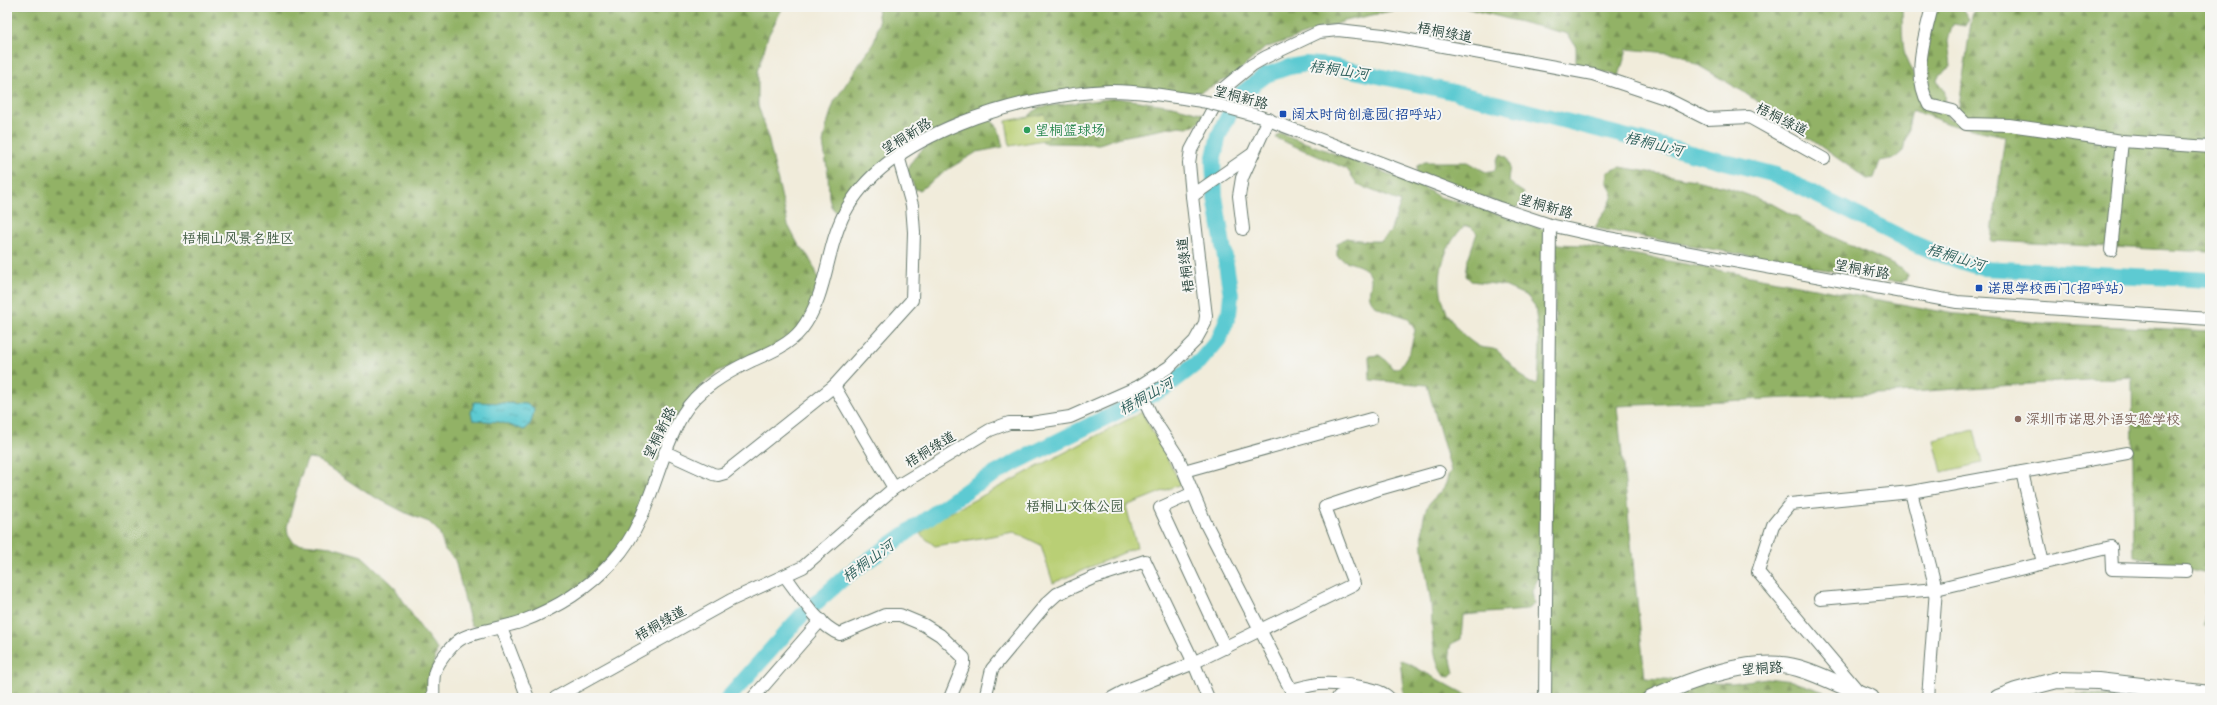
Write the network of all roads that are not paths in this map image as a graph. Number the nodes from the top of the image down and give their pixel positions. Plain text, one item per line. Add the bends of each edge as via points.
1 (1932, 7) edge
2 (1263, 118) junction
3 (2122, 141) junction
4 (2210, 147) edge
5 (898, 156) junction
6 (1247, 159) junction
7 (1824, 159) dead end
8 (1196, 193) junction
9 (1550, 225) junction
10 (1243, 230) dead end
11 (2111, 250) dead end
12 (2210, 319) edge
13 (834, 386) junction
14 (1139, 390) junction
15 (1371, 419) dead end
16 (665, 452) junction
17 (2127, 453) dead end
18 (1184, 471) junction
19 (1439, 472) dead end
20 (2022, 472) junction
21 (894, 488) junction
22 (1911, 492) junction
23 (1193, 493) junction
24 (2042, 563) junction
25 (2187, 571) dead end
26 (785, 576) junction
27 (1936, 590) junction
28 (1820, 599) dead end
29 (818, 618) junction
30 (501, 628) junction
31 (1260, 631) junction
32 (1225, 648) junction
33 (1194, 662) junction
34 (2210, 694) edge
35 (1866, 696) edge
36 (433, 698) edge
37 (528, 698) edge
38 (555, 698) edge
39 (752, 698) edge
40 (950, 698) edge
41 (985, 698) edge
42 (1112, 698) edge
43 (1208, 698) edge
44 (1340, 698) edge
45 (1372, 698) edge
46 (1389, 698) edge
47 (1545, 698) edge
48 (1651, 698) edge
49 (1928, 698) edge
50 (1998, 698) edge

1 - 3 street via 1923,44 1921,76 1922,92 1929,105 1953,111 1966,124 2009,125
2 - 5 street, 望桐新路, bridge via 1207,102 1111,91 1035,100 991,111 955,124
2 - 6 street
2 - 9 street, 望桐新路
3 - 4 street
3 - 11 street
5 - 13 street via 912,205 912,300
5 - 16 street, 望桐新路 via 876,174 844,213 835,234 823,290 808,320 798,333 788,342 727,374 708,387 684,413
6 - 8 street
6 - 10 street via 1239,196
7 - 8 street, 梧桐绿道 via 1749,116 1707,119 1665,98 1593,74 1383,35 1338,30 1312,35 1266,57 1224,88 1191,150 1189,163
8 - 14 street, 梧桐绿道 via 1205,323 1196,341 1170,367
9 - 12 street, 望桐新路 via 1957,302
9 - 47 street
13 - 16 street via 725,473 713,474
13 - 21 street
14 - 18 street
14 - 21 street, 梧桐绿道 via 1070,417 1031,423 1009,423 990,430
15 - 18 street
16 - 30 street, 望桐新路 via 639,522 617,557 598,577 570,597 522,621
17 - 20 street
18 - 23 street
19 - 31 street via 1378,488 1326,507 1354,584
20 - 22 street
20 - 24 street
21 - 26 street, 梧桐绿道 via 803,567
22 - 27 street
22 - 35 street via 1790,504 1773,525 1758,572
23 - 31 street
23 - 32 street via 1160,508
24 - 25 street via 2111,547 2112,570
24 - 27 street
26 - 29 street
26 - 38 street, 梧桐绿道 via 731,600
27 - 28 street
27 - 49 street
29 - 39 street
29 - 40 street via 832,632 840,634 885,615 900,615 924,625 940,635 964,658
30 - 36 street, 望桐新路 via 460,638 435,671
30 - 37 street
31 - 32 street
31 - 46 street via 1291,690 1319,684 1364,688 1385,694
32 - 33 street
33 - 41 street via 1144,561 1093,578 1057,594 992,669
33 - 42 street
33 - 43 street
34 - 50 main road via 2098,681 2056,680
35 - 48 main road, 望桐路 via 1797,668 1778,665 1755,666 1719,673
44 - 45 main road

